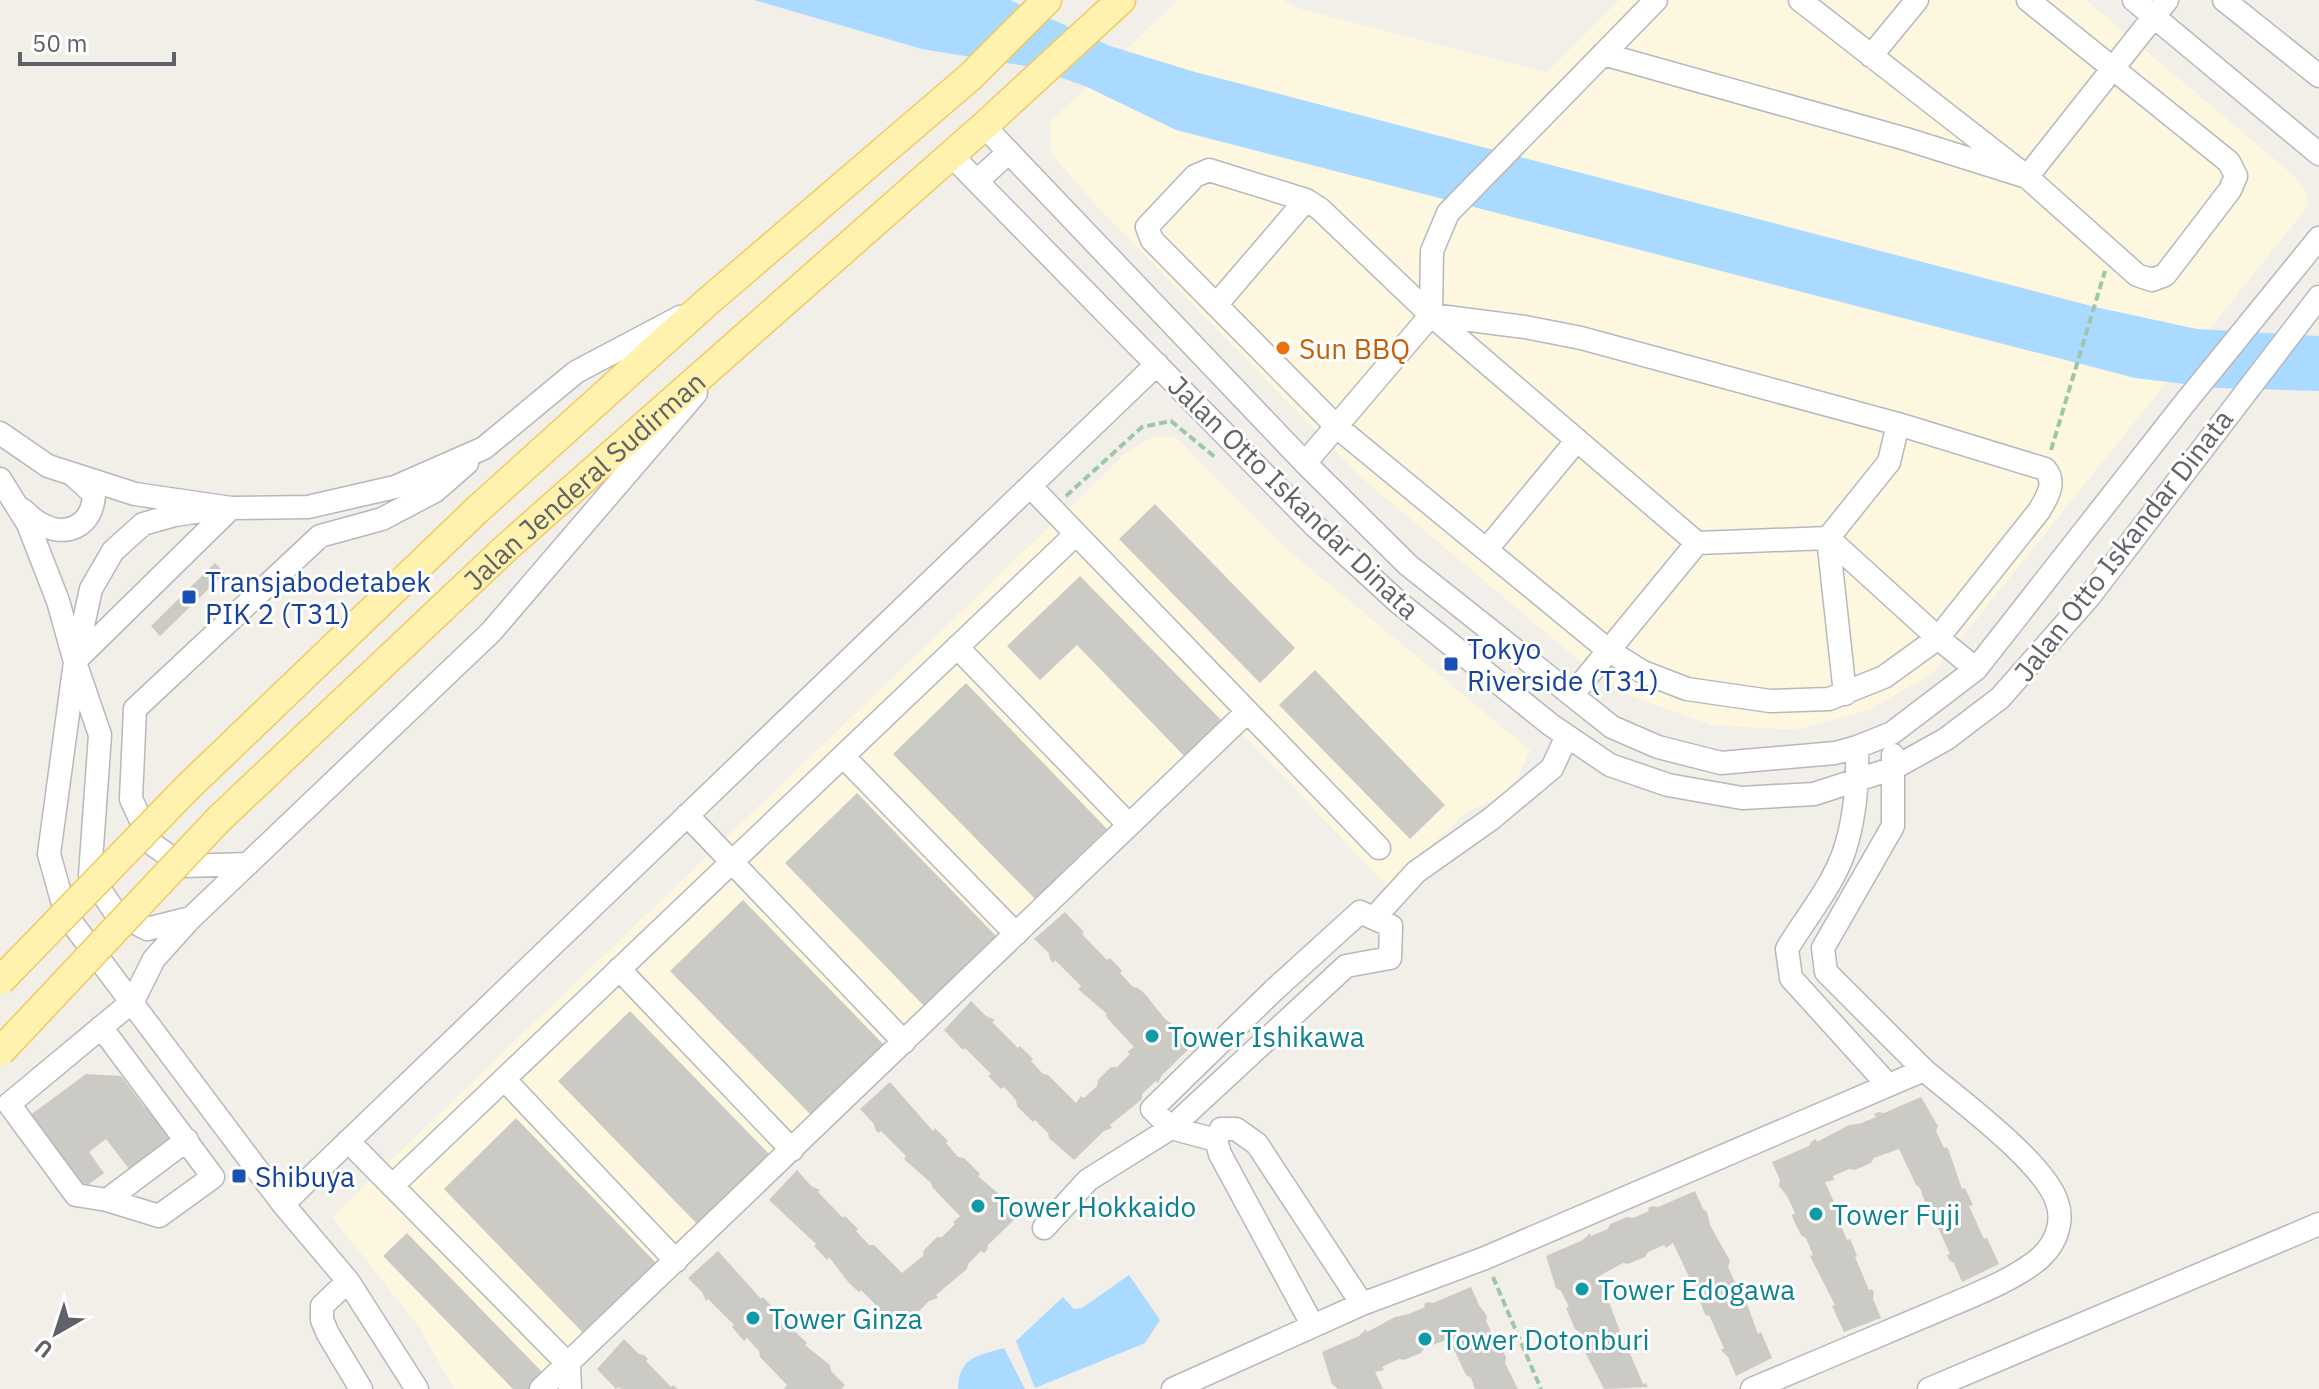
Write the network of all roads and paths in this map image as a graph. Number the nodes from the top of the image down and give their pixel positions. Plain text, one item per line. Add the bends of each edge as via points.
1 (1121, 0) edge
2 (1656, 0) edge
3 (1800, 0) edge
4 (1917, 0) edge
5 (2028, 0) edge
6 (2134, 0) edge
7 (2224, 0) edge
8 (1045, 2) edge
9 (2160, 8) edge
10 (1603, 54) junction
11 (1871, 56) junction
12 (2112, 67) junction
13 (2319, 76) edge
14 (984, 126) junction
15 (1009, 152) junction
16 (2319, 154) edge
17 (951, 155) junction
18 (2027, 177) junction
19 (977, 181) junction
20 (1306, 200) junction
21 (2319, 238) edge
22 (2110, 253) junction
23 (705, 304) junction
24 (2313, 304) edge
25 (1216, 305) junction
26 (1431, 315) junction
27 (739, 344) junction
28 (1157, 364) junction
29 (1898, 424) junction
30 (1337, 427) junction
31 (0, 433) edge
32 (1577, 440) junction
33 (484, 448) junction
34 (1305, 463) junction
35 (1225, 466) dead end
36 (2045, 469) junction
37 (71, 474) junction
38 (0, 479) edge
39 (1030, 486) junction
40 (13, 501) junction
41 (231, 508) junction
42 (1055, 512) junction
43 (1076, 534) junction
44 (1828, 538) junction
45 (1697, 543) junction
46 (1487, 549) junction
47 (1938, 638) junction
48 (957, 647) junction
49 (1608, 650) junction
50 (75, 662) junction
51 (1976, 669) junction
52 (1845, 694) junction
53 (1572, 695) junction
54 (1247, 712) junction
55 (1892, 733) junction
56 (1567, 736) junction
57 (1857, 747) junction
58 (843, 756) junction
59 (1894, 768) junction
60 (1858, 781) junction
61 (687, 815) junction
62 (1129, 825) junction
63 (1379, 848) dead end
64 (732, 862) junction
65 (248, 864) junction
66 (191, 918) junction
67 (1374, 918) junction
68 (1016, 934) junction
69 (619, 969) junction
70 (0, 981) edge
71 (133, 1001) junction
72 (101, 1027) junction
73 (904, 1042) junction
74 (0, 1052) edge
75 (1924, 1070) junction
76 (504, 1079) junction
77 (1888, 1085) junction
78 (1171, 1128) junction
79 (187, 1140) junction
80 (1216, 1140) junction
81 (348, 1141) junction
82 (792, 1150) junction
83 (392, 1186) junction
84 (107, 1200) junction
85 (283, 1204) junction
86 (2319, 1224) edge
87 (1044, 1228) dead end
88 (1485, 1258) junction
89 (676, 1261) junction
90 (348, 1281) junction
91 (1362, 1304) junction
92 (1313, 1326) junction
93 (569, 1365) junction
94 (361, 1389) edge
95 (417, 1389) edge
96 (541, 1389) edge
97 (570, 1389) edge
98 (1173, 1389) edge
99 (1541, 1389) edge
100 (1752, 1389) edge
101 (1929, 1389) edge

1 - 14 main road, Jalan Jenderal Sudirman
2 - 10 street
3 - 11 street
4 - 11 street
5 - 12 street
6 - 9 street
7 - 13 street
8 - 23 main road, Jalan Jenderal Sudirman via 970,77
9 - 12 street
9 - 16 street
10 - 18 street
10 - 26 street via 1448,213 1432,251
11 - 18 street
12 - 18 street
12 - 22 street via 2229,162 2236,176 2165,275 2152,280 2137,275
14 - 15 street, Jalan Otto Iskandar Dinata
14 - 17 main road, Jalan Jenderal Sudirman
15 - 19 street
15 - 34 street, Jalan Otto Iskandar Dinata
17 - 19 street, Jalan Otto Iskandar Dinata
17 - 27 main road, Jalan Jenderal Sudirman
18 - 22 street
19 - 28 street, Jalan Otto Iskandar Dinata
20 - 25 street
20 - 25 street via 1209,170 1195,176 1153,219 1147,227 1152,240
20 - 26 street
21 - 51 street, Jalan Otto Iskandar Dinata
22 - 36 path
23 - 33 street via 576,372
23 - 70 main road, Jalan Jenderal Sudirman, bridge via 478,509 187,788
24 - 59 street, Jalan Otto Iskandar Dinata via 2089,597 2000,698 1946,739
25 - 30 street
26 - 29 street via 1581,338
26 - 30 street
26 - 32 street
27 - 65 street via 491,632
27 - 74 main road, Jalan Jenderal Sudirman, bridge via 507,547 219,819
28 - 39 street
28 - 56 street, Jalan Otto Iskandar Dinata via 1315,526 1398,602
29 - 36 street
29 - 44 street via 1889,462
30 - 34 street
30 - 46 street
31 - 37 street via 48,466
32 - 45 street
32 - 46 street
33 - 41 street via 395,487 308,507
33 - 65 street via 435,491 382,519 320,536 135,709 131,799 152,844 184,866
34 - 53 street, Jalan Otto Iskandar Dinata via 1408,565
35 - 42 path via 1171,421 1142,427 1068,493
36 - 47 street via 2051,491 2039,511
37 - 40 street via 94,494 94,508 83,524 66,530 40,524
37 - 41 street via 135,494
38 - 40 street
39 - 42 street
39 - 61 street
40 - 50 street via 28,524 58,601
41 - 50 street
41 - 50 street via 143,524 113,551 91,589
42 - 43 street
43 - 48 street
43 - 54 street
44 - 45 street
44 - 47 street
44 - 52 street
45 - 49 street
46 - 49 street
47 - 51 street
47 - 52 street via 1884,677
48 - 58 street
48 - 62 street
49 - 52 street via 1643,672 1687,689 1770,701
49 - 53 street
50 - 66 street via 100,735 90,875 115,912 147,929
50 - 71 street via 49,854 66,915
51 - 55 street, Jalan Otto Iskandar Dinata
53 - 57 street, Jalan Otto Iskandar Dinata via 1612,727 1658,747 1721,763
54 - 62 street
54 - 63 street
55 - 57 street, Jalan Otto Iskandar Dinata
55 - 59 street
56 - 60 street, Jalan Otto Iskandar Dinata via 1610,765 1668,785 1742,798 1814,794
56 - 67 street via 1552,768 1416,872
57 - 60 street
58 - 64 street
58 - 68 street
59 - 60 street, Jalan Otto Iskandar Dinata
59 - 75 street via 1893,826 1823,948 1826,972
60 - 77 street via 1844,852 1787,949 1791,978
61 - 64 street
61 - 81 street
62 - 68 street
64 - 69 street
64 - 73 street
65 - 66 street
66 - 71 street via 154,959
67 - 78 street via 1360,912 1152,1109
67 - 78 street via 1391,926 1390,958 1346,966
68 - 73 street
69 - 76 street
69 - 82 street
71 - 72 street
71 - 85 street
72 - 79 street
72 - 84 street via 9,1104 76,1195
73 - 82 street
75 - 77 street
75 - 100 street via 2028,1159 2046,1181 2061,1219 2056,1238 2040,1258 1992,1287
76 - 83 street
76 - 89 street
77 - 88 street
78 - 80 street
78 - 87 street via 1088,1180
79 - 84 street
79 - 84 street via 213,1177 159,1216
80 - 91 street via 1221,1129 1236,1129 1257,1144
80 - 92 street
81 - 83 street
81 - 85 street
82 - 89 street
83 - 93 street
85 - 90 street
86 - 101 street
88 - 91 street
88 - 99 path
89 - 93 street
90 - 94 street via 322,1306 322,1320
90 - 95 street
91 - 92 street
92 - 98 street
93 - 96 street
93 - 97 street

